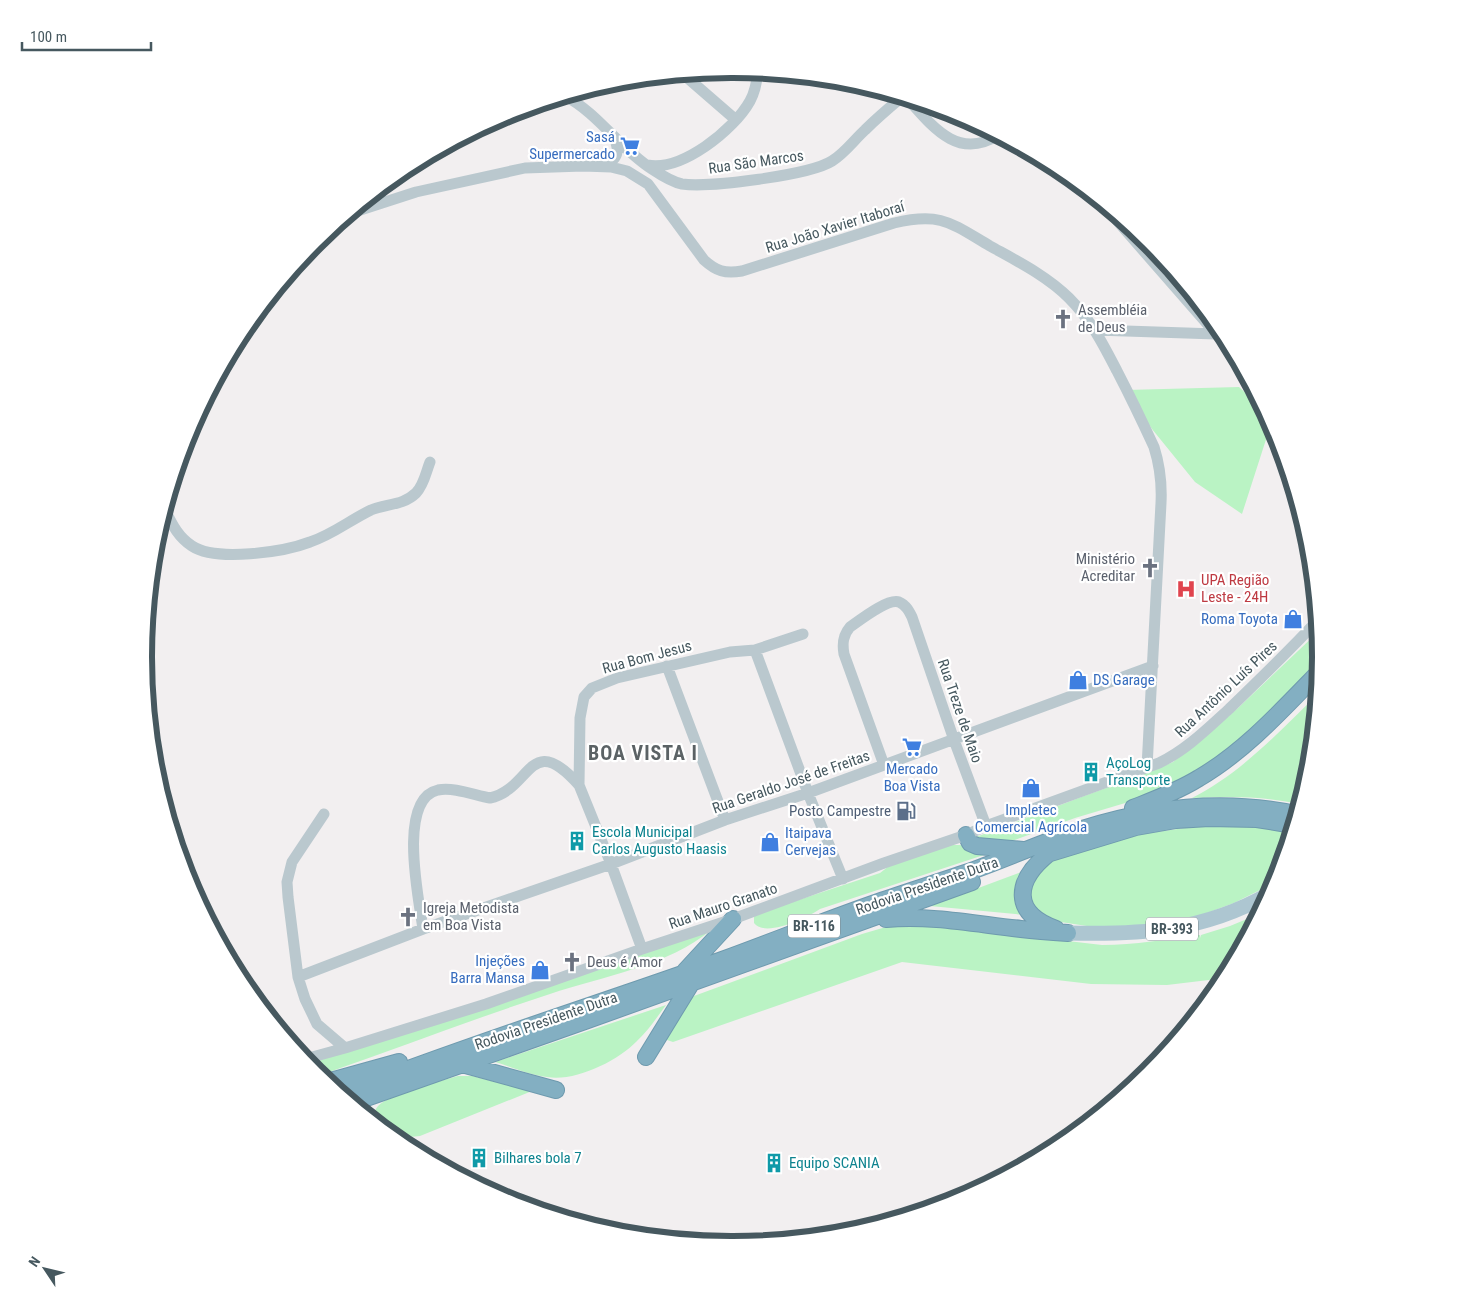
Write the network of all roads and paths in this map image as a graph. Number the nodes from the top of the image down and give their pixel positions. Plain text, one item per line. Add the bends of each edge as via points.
1 (689, 79) edge
2 (756, 79) edge
3 (572, 100) edge
4 (897, 102) edge
5 (916, 107) edge
6 (736, 120) junction
7 (609, 131) junction
8 (992, 139) edge
9 (616, 143) junction
10 (671, 164) junction
11 (604, 167) junction
12 (644, 167) junction
13 (668, 179) junction
14 (652, 189) junction
15 (365, 208) edge
16 (1129, 235) edge
17 (1202, 318) edge
18 (1096, 330) junction
19 (1213, 334) edge
20 (430, 462) dead end
21 (169, 519) edge
22 (1310, 628) edge
23 (803, 634) dead end
24 (755, 650) junction
25 (667, 666) junction
26 (1152, 666) junction
27 (1311, 680) edge
28 (954, 740) junction
29 (884, 764) junction
30 (1147, 767) junction
31 (579, 785) junction
32 (808, 793) junction
33 (1290, 813) edge
34 (324, 814) dead end
35 (725, 820) junction
36 (1287, 824) edge
37 (986, 826) junction
38 (1083, 829) junction
39 (966, 835) junction
40 (1028, 850) junction
41 (1048, 854) junction
42 (611, 864) junction
43 (843, 879) junction
44 (1258, 900) edge
45 (733, 919) junction
46 (866, 921) junction
47 (423, 929) junction
48 (1068, 933) junction
49 (642, 949) junction
50 (298, 977) junction
51 (688, 978) junction
52 (533, 1026) junction
53 (346, 1048) junction
54 (313, 1057) edge
55 (646, 1057) dead end
56 (462, 1064) junction
57 (336, 1080) edge
58 (556, 1090) dead end
59 (348, 1092) edge
60 (358, 1100) edge

1 - 6 street
2 - 6 street via 751,100
3 - 7 street via 588,110
4 - 13 street, Rua São Marcos via 842,154 820,167 737,182 687,185
5 - 8 street via 949,139 974,145
6 - 10 street via 708,144
7 - 9 street
7 - 12 street
9 - 11 street via 615,157
9 - 12 street
10 - 12 street
10 - 13 street via 667,171
11 - 12 street
11 - 14 street via 627,171
11 - 15 street via 525,168 416,192
12 - 13 street, Rua São Marcos
12 - 13 street
12 - 14 street, Rua João Xavier Itaboraí
13 - 14 street
14 - 18 street, Rua João Xavier Itaboraí via 704,260 716,270 727,273 751,269 902,221 930,218 944,221 1016,260 1048,282 1069,298
16 - 17 street
18 - 19 street
18 - 26 street, Rua João Xavier Itaboraí via 1160,464 1162,483
20 - 21 street via 420,487 410,498 371,510 311,542 280,550 236,554 200,550 180,536
22 - 30 street, Rua Antônio Luís Pires via 1191,743 1170,758
23 - 24 street, Rua Bom Jesus
24 - 25 street, Rua Bom Jesus via 730,652
24 - 32 street
25 - 31 street, Rua Bom Jesus via 617,678 587,692 581,704
25 - 35 street
26 - 28 street, Rua Geraldo José de Freitas
26 - 30 street, Rua João Xavier Itaboraí
27 - 38 highway via 1219,766 1178,790
28 - 29 street, Rua Geraldo José de Freitas
28 - 29 street, Rua Treze de Maio via 912,617 906,606 895,602 886,605 850,627 843,639 844,654
28 - 37 street, Rua Treze de Maio
29 - 32 street, Rua Geraldo José de Freitas
30 - 37 street, Rua Mauro Granato
31 - 42 street, Rua Bom Jesus
31 - 47 street via 554,763 540,762 530,767 512,786 490,798 446,790 429,794 419,805 413,832
32 - 35 street, Rua Geraldo José de Freitas
32 - 43 street
33 - 38 highway, Rodovia Presidente Dutra / BR-116 via 1232,806 1202,807 1144,813
34 - 50 street via 292,862 287,882
35 - 42 street, Rua Geraldo José de Freitas
36 - 41 highway, Rodovia Presidente Dutra / BR-116 via 1257,819 1176,820 1136,827
37 - 39 street, Rua Mauro Granato
38 - 40 highway, Rodovia Presidente Dutra / BR-116
39 - 40 highway via 970,843 977,846
39 - 43 street, Rua Mauro Granato
40 - 51 highway, Rodovia Presidente Dutra / BR-116
41 - 46 highway, Rodovia Presidente Dutra / BR-116
41 - 48 highway, BR-393 via 1027,875 1023,897 1033,917
42 - 47 street, Rua Geraldo José de Freitas
42 - 49 street, Rua Bom Jesus
43 - 45 street, Rua Mauro Granato
44 - 48 main road, BR-393 via 1233,912 1184,927 1146,933
45 - 49 street, Rua Mauro Granato
45 - 51 highway
46 - 48 highway, BR-393 via 949,919
46 - 51 highway, Rodovia Presidente Dutra / BR-116
47 - 50 street, Rua Geraldo José de Freitas
49 - 53 street, Rua Mauro Granato via 486,1004
50 - 53 street via 317,1024
51 - 52 highway, Rodovia Presidente Dutra / BR-116
51 - 55 highway
51 - 56 highway, Rodovia Presidente Dutra / BR-116 via 585,1021
52 - 57 highway
52 - 59 highway, Rodovia Presidente Dutra / BR-116
53 - 54 street, Rua Mauro Granato
56 - 58 highway
56 - 60 highway, Rodovia Presidente Dutra / BR-116

